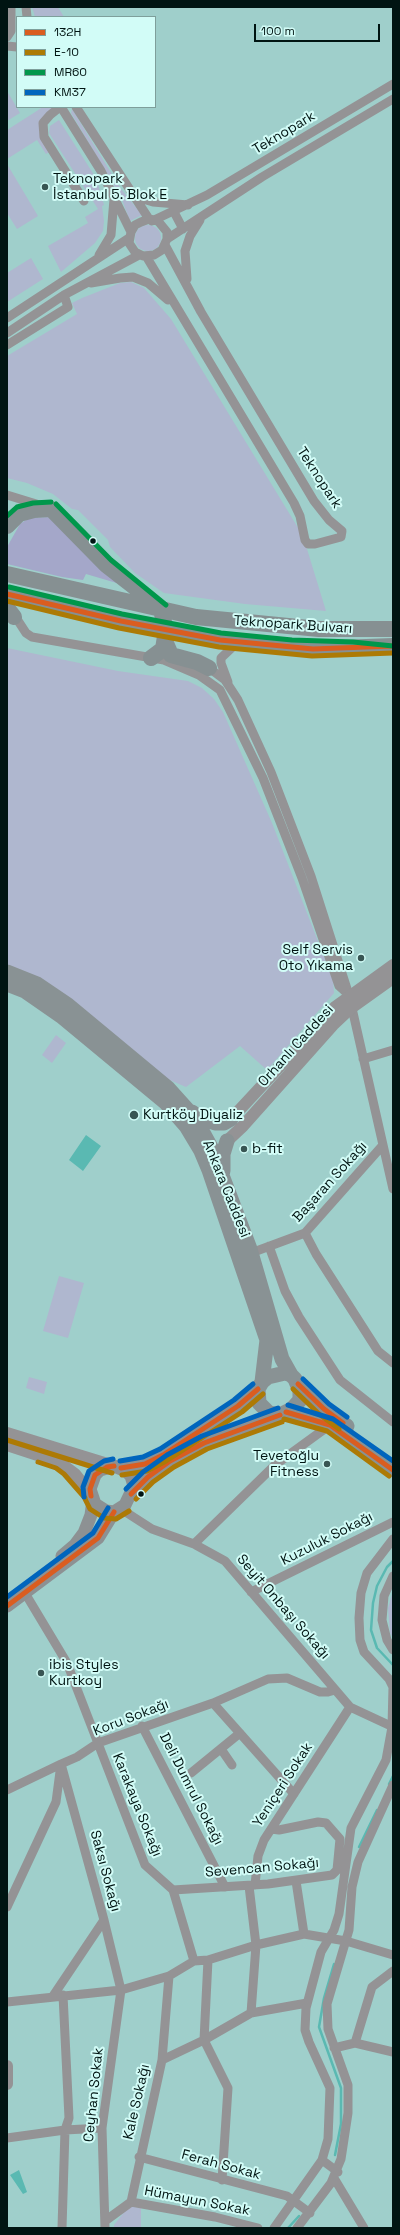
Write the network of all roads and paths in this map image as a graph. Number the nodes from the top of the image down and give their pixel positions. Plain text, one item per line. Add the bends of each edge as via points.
1 (11, 7) edge
2 (15, 26) edge
3 (7, 37) edge
4 (393, 84) edge
5 (393, 99) edge
6 (60, 108) edge
7 (62, 108) edge
8 (77, 108) edge
9 (127, 188) junction
10 (114, 196) junction
11 (84, 201) dead end
12 (189, 205) junction
13 (174, 212) junction
14 (202, 217) junction
15 (151, 220) junction
16 (183, 229) junction
17 (130, 235) junction
18 (166, 242) junction
19 (142, 255) junction
20 (81, 271) junction
21 (82, 285) junction
22 (189, 290) junction
23 (64, 295) junction
24 (176, 307) junction
25 (7, 318) edge
26 (7, 333) edge
27 (7, 345) edge
28 (7, 495) edge
29 (51, 509) junction
30 (7, 526) edge
31 (7, 574) edge
32 (7, 594) edge
33 (7, 598) edge
34 (161, 610) junction
35 (11, 612) edge
36 (393, 629) edge
37 (166, 635) junction
38 (238, 642) junction
39 (393, 646) edge
40 (353, 649) junction
41 (393, 653) edge
42 (151, 658) junction
43 (210, 668) joint
44 (232, 690) junction
45 (271, 772) junction
46 (263, 778) junction
47 (307, 877) junction
48 (393, 965) edge
49 (7, 972) edge
50 (393, 978) edge
51 (7, 984) edge
52 (349, 995) junction
53 (351, 1008) junction
54 (393, 1050) edge
55 (363, 1059) junction
56 (188, 1110) junction
57 (231, 1119) junction
58 (227, 1141) junction
59 (205, 1143) junction
60 (383, 1145) junction
61 (223, 1179) junction
62 (393, 1189) edge
63 (305, 1233) junction
64 (269, 1246) junction
65 (251, 1253) junction
66 (393, 1363) edge
67 (295, 1380) junction
68 (260, 1386) junction
69 (283, 1414) junction
70 (393, 1422) edge
71 (330, 1425) junction
72 (7, 1433) edge
73 (7, 1445) edge
74 (393, 1459) edge
75 (117, 1467) junction
76 (393, 1470) edge
77 (131, 1494) junction
78 (91, 1496) junction
79 (117, 1510) junction
80 (393, 1522) edge
81 (393, 1540) edge
82 (194, 1544) junction
83 (393, 1576) edge
84 (25, 1592) junction
85 (251, 1592) junction
86 (7, 1597) edge
87 (7, 1606) edge
88 (393, 1650) edge
89 (335, 1690) junction
90 (213, 1703) junction
91 (350, 1707) junction
92 (142, 1726) junction
93 (392, 1727) edge
94 (240, 1733) junction
95 (98, 1744) junction
96 (221, 1749) junction
97 (389, 1763) edge
98 (61, 1764) junction
99 (232, 1765) dead end
100 (191, 1773) dead end
101 (393, 1785) edge
102 (7, 1790) edge
103 (294, 1794) junction
104 (270, 1829) junction
105 (296, 1881) junction
106 (252, 1885) junction
107 (226, 1887) junction
108 (173, 1890) junction
109 (7, 1907) edge
110 (104, 1920) junction
111 (304, 1934) junction
112 (329, 1938) junction
113 (346, 1941) junction
114 (256, 1945) junction
115 (393, 1955) edge
116 (208, 1960) junction
117 (194, 1961) junction
118 (393, 1971) edge
119 (169, 1976) junction
120 (121, 1990) junction
121 (63, 1995) junction
122 (53, 1996) junction
123 (7, 2002) edge
124 (307, 2003) junction
125 (251, 2013) junction
126 (204, 2040) junction
127 (356, 2043) junction
128 (334, 2048) junction
129 (393, 2052) edge
130 (162, 2060) junction
131 (7, 2066) edge
132 (7, 2084) edge
133 (102, 2128) junction
134 (65, 2130) junction
135 (7, 2138) edge
136 (139, 2157) junction
137 (322, 2160) junction
138 (336, 2175) junction
139 (222, 2180) junction
140 (295, 2201) junction
141 (130, 2202) junction
142 (310, 2213) junction
143 (105, 2225) edge
144 (62, 2228) edge
145 (258, 2228) edge
146 (274, 2228) edge
147 (297, 2228) edge
148 (364, 2228) edge

1 - 2 street
2 - 3 street
4 - 12 street, Teknopark
5 - 14 street, Teknopark via 262,177
6 - 11 street via 43,123 44,137
7 - 10 street, Teknopark via 102,171
8 - 9 street, Teknopark
9 - 12 street, Teknopark via 143,199 153,202
9 - 15 street, Teknopark
10 - 17 street, Teknopark
10 - 20 street, Teknopark via 113,226 109,242 98,257
12 - 13 street, Teknopark
13 - 15 street, Teknopark
13 - 16 street
14 - 16 street, Teknopark
14 - 22 street, Teknopark via 190,236 185,251
15 - 17 street, Teknopark via 135,225
15 - 18 street, Teknopark via 158,221 163,226 167,232
16 - 18 street, Teknopark
17 - 19 street, Teknopark via 129,243
17 - 20 street, Teknopark
18 - 19 street, Teknopark via 159,252
18 - 22 street, Teknopark
19 - 21 street, Teknopark
19 - 24 street, Teknopark
20 - 25 street, Teknopark
21 - 23 street, Teknopark
21 - 24 street, Teknopark via 133,278 148,283
22 - 24 street, Teknopark via 314,500 329,520 342,531 341,537 315,544 308,544 305,540 300,516 294,503
23 - 26 street, Teknopark
23 - 27 street via 68,308
28 - 29 street via 36,502
29 - 30 highway via 19,514
29 - 34 highway via 106,565
31 - 34 highway, Teknopark Bulvarı
32 - 37 highway, Teknopark Bulvarı
33 - 35 street
34 - 36 highway, Teknopark Bulvarı via 196,617 298,628
34 - 37 highway
35 - 42 street via 26,633 38,639
37 - 38 highway, Teknopark Bulvarı
37 - 42 highway via 160,652
37 - 43 highway via 171,655
38 - 40 highway, Teknopark Bulvarı
38 - 44 street via 224,653 222,658 223,670
39 - 40 highway, Teknopark Bulvarı
40 - 41 highway
42 - 46 street via 164,660 199,675 220,690
43 - 44 street via 226,680
44 - 45 street
45 - 46 street
45 - 47 street
46 - 47 street
47 - 52 street via 339,986
48 - 52 street, Orhanlı Caddesi
49 - 56 main road, Ankara Caddesi via 37,984 68,1005 168,1088
50 - 53 street, Orhanlı Caddesi
51 - 59 main road, Ankara Caddesi via 25,990 60,1016 166,1103
52 - 53 street
52 - 57 street, Orhanlı Caddesi via 326,1016
53 - 55 street
53 - 58 street, Orhanlı Caddesi
54 - 55 street
55 - 60 street
56 - 57 main road via 200,1118 215,1123 224,1123
56 - 59 main road, Ankara Caddesi via 195,1118
57 - 59 main road
58 - 59 main road
58 - 61 main road
59 - 61 main road, Ankara Caddesi
59 - 68 main road, Ankara Caddesi via 209,1170 267,1340
60 - 62 street
60 - 63 street, Başaran Sokağı
61 - 65 main road, Ankara Caddesi
63 - 64 street, Başaran Sokağı
63 - 66 street via 378,1351
64 - 65 street, Başaran Sokağı
64 - 70 street via 285,1291 340,1380
65 - 67 main road, Ankara Caddesi via 282,1359
67 - 68 main road via 285,1373 276,1375
67 - 69 main road via 300,1391 300,1400
67 - 74 main road, Ankara Caddesi via 324,1409
68 - 69 main road via 259,1403 269,1413
68 - 75 main road via 238,1406 163,1455 145,1464
69 - 71 main road
69 - 77 main road via 204,1443 170,1461
71 - 76 main road
71 - 82 street via 275,1465
72 - 75 street
73 - 78 street via 59,1462 74,1474
75 - 77 main road via 131,1476 134,1482
75 - 78 main road via 107,1467 95,1475 91,1482
77 - 79 main road
78 - 79 main road via 100,1508
78 - 86 main road via 91,1515 84,1533 75,1545
79 - 82 street, Seyit Onbaşı Sokağı via 152,1529
79 - 84 main road via 98,1538
80 - 85 street, Kuzuluk Sokağı
81 - 93 street via 367,1573 361,1593 359,1618 360,1640 364,1652 389,1679 393,1687
82 - 85 street, Seyit Onbaşı Sokağı via 225,1561
83 - 88 street via 384,1596 382,1620 387,1640
84 - 87 main road
84 - 95 street, Karakaya Sokağı via 67,1663
85 - 89 street, Seyit Onbaşı Sokağı
89 - 90 street, Koru Sokağı via 325,1693 287,1678 268,1679
89 - 91 street, Seyit Onbaşı Sokağı
90 - 92 street, Koru Sokağı
90 - 94 street
91 - 93 street, Seyit Onbaşı Sokağı
91 - 103 street, Yeniçeri Sokak
92 - 95 street, Koru Sokağı
92 - 107 street, Deli Dumrul Sokağı
93 - 97 street
94 - 96 street
94 - 103 street
95 - 98 street, Koru Sokağı
95 - 108 street, Karakaya Sokağı via 145,1865
96 - 99 street
96 - 100 street
97 - 112 street via 351,1828 339,1914
98 - 102 street, Koru Sokağı
98 - 109 street via 56,1802
98 - 110 street, Saksı Sokağı
101 - 113 street via 358,1862 352,1886
103 - 104 street, Yeniçeri Sokak
104 - 105 street, Sevencan Sokağı via 279,1830 324,1822 339,1836 336,1873
104 - 106 street, Yeniçeri Sokak via 258,1856
105 - 106 street, Sevencan Sokağı
105 - 111 street
106 - 107 street, Sevencan Sokağı
106 - 114 street, Yeniçeri Sokak
107 - 108 street, Sevencan Sokağı
108 - 117 street
110 - 120 street
110 - 122 street, Saksı Sokağı
111 - 112 street
111 - 114 street
112 - 113 street
112 - 124 street via 321,1952
113 - 115 street
113 - 128 street via 327,2004 328,2029
114 - 116 street
114 - 125 street, Yeniçeri Sokak
116 - 117 street
116 - 126 street
117 - 119 street
118 - 127 street via 372,1987
119 - 120 street
119 - 130 street, Kale Sokağı
120 - 121 street
120 - 133 street, Ceyhan Sokak
121 - 122 street
121 - 134 street via 69,2118
122 - 123 street
124 - 125 street
124 - 137 street via 305,2019 309,2042 330,2088 330,2120
125 - 126 street
126 - 130 street
126 - 139 street via 228,2088
127 - 128 street
127 - 129 street
128 - 138 street via 348,2085 349,2097 345,2139
130 - 136 street, Kale Sokağı
131 - 132 street
133 - 134 street
133 - 143 street, Ceyhan Sokak
134 - 135 street
134 - 144 street
136 - 139 street, Ferah Sokak
136 - 141 street, Kale Sokağı
137 - 138 street
137 - 140 street
138 - 142 street
138 - 148 street
139 - 140 street, Ferah Sokak via 287,2196
140 - 142 street, Ferah Sokak
140 - 146 street
141 - 143 street
141 - 145 street, Hümayun Sokak via 215,2217
142 - 147 street

